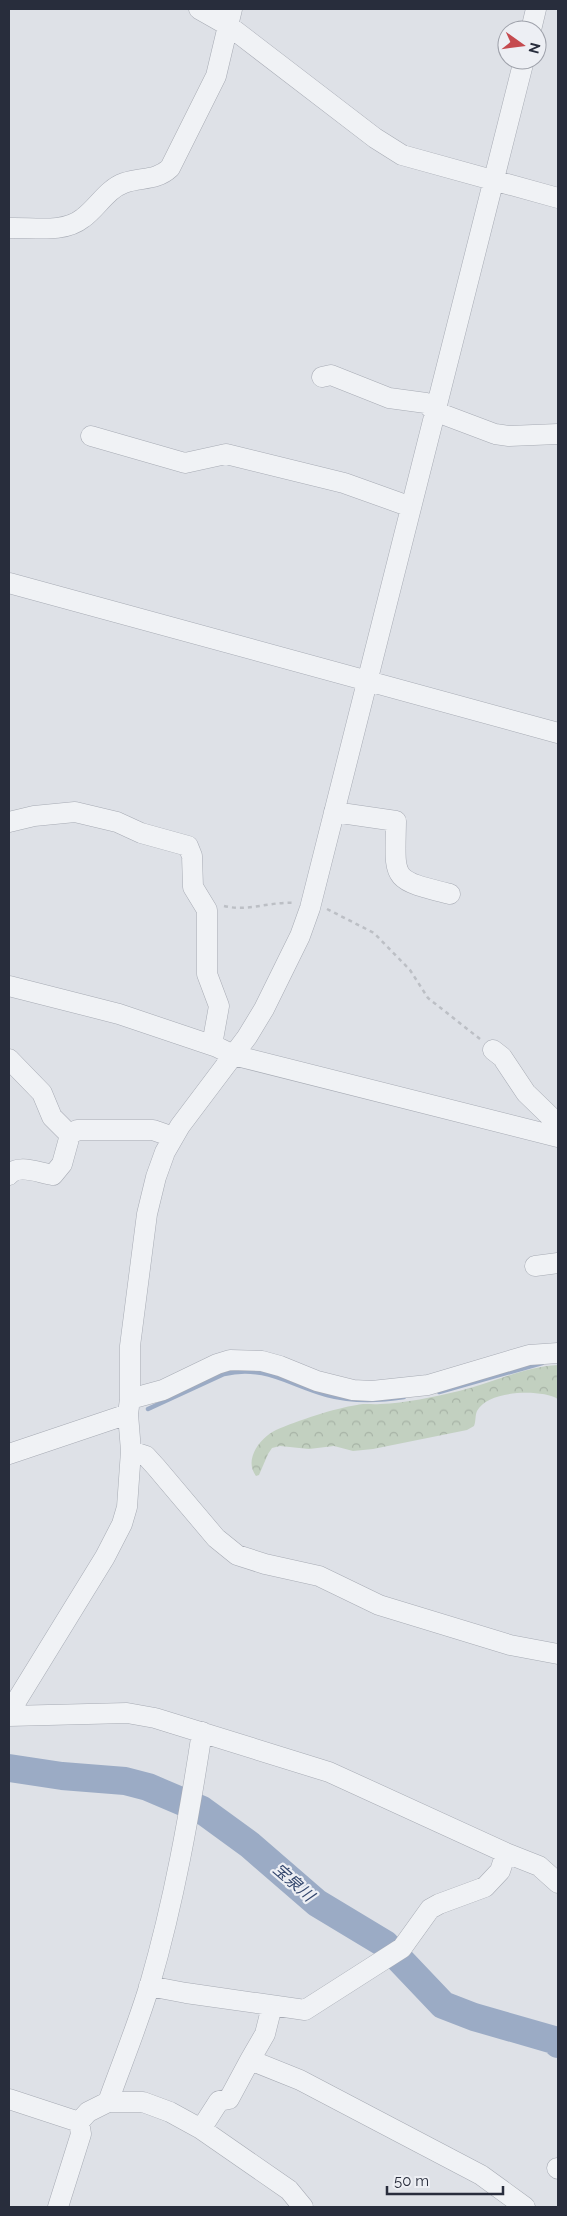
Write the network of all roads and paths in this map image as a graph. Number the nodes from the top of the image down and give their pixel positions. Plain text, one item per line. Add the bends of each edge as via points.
1 (199, 9) edge
2 (230, 18) edge
3 (522, 70) edge
4 (494, 182) junction
5 (558, 198) edge
6 (9, 228) edge
7 (322, 377) dead end
8 (434, 411) junction
9 (558, 434) edge
10 (91, 436) dead end
11 (411, 507) junction
12 (9, 583) edge
13 (367, 680) junction
14 (558, 733) edge
15 (334, 812) junction
16 (9, 822) edge
17 (450, 894) dead end
18 (205, 903) junction
19 (310, 904) junction
20 (9, 986) edge
21 (212, 1046) junction
22 (493, 1050) joint
23 (233, 1055) junction
24 (9, 1059) edge
25 (558, 1124) edge
26 (70, 1135) junction
27 (174, 1137) junction
28 (558, 1137) edge
29 (9, 1175) edge
30 (558, 1263) edge
31 (535, 1266) dead end
32 (558, 1353) edge
33 (129, 1406) junction
34 (131, 1451) junction
35 (9, 1454) edge
36 (558, 1654) edge
37 (9, 1713) edge
38 (9, 1716) edge
39 (202, 1732) junction
40 (506, 1853) junction
41 (558, 1883) edge
42 (150, 1986) junction
43 (272, 2006) junction
44 (250, 2060) junction
45 (9, 2099) edge
46 (108, 2102) junction
47 (79, 2122) junction
48 (201, 2129) junction
49 (58, 2207) edge
50 (303, 2207) edge
51 (524, 2207) edge

1 - 2 street
2 - 4 street via 388,147 415,160
2 - 6 street via 216,76 170,168 162,175 114,188 74,224 58,228
3 - 4 street
4 - 5 street
4 - 8 street
7 - 8 street via 331,375 389,398 426,403
8 - 9 street via 495,434
8 - 11 street
10 - 11 street via 185,463 226,454 344,483
11 - 13 street
12 - 13 street
13 - 14 street
13 - 15 street
15 - 17 street via 396,821 395,867 399,874 415,885
15 - 19 street
16 - 18 street via 75,812 182,844 191,850 193,887
18 - 19 path via 247,909 281,902
18 - 21 street via 207,974 219,1006
19 - 22 path via 325,908 374,933 410,970 428,998
19 - 23 street via 300,936 264,1010
20 - 21 street via 119,1014
21 - 23 street
22 - 25 street via 502,1057 526,1093
23 - 27 street
23 - 28 street
24 - 26 street via 34,1083 52,1117
26 - 27 street via 88,1128 144,1130
26 - 29 street via 62,1164 53,1175 19,1168
27 - 33 street via 156,1177 147,1214 130,1346
30 - 31 street
32 - 33 street via 529,1354 428,1385 372,1391 317,1382 262,1361 230,1360
33 - 34 street
33 - 35 street
34 - 36 street via 146,1456 216,1538 237,1555 319,1576 379,1606 510,1645
34 - 37 street via 127,1507 122,1524
38 - 39 street via 141,1714
39 - 40 street via 329,1772
39 - 42 street via 176,1884
40 - 41 street via 539,1866
40 - 43 street via 500,1871 485,1887 430,1909 394,1953 310,2008
42 - 43 street
42 - 46 street
43 - 44 street via 265,2034
44 - 48 street via 229,2099 219,2101
44 - 51 street via 300,2080 472,2170
45 - 47 street
46 - 47 street via 88,2112
46 - 48 street via 143,2102
47 - 49 street via 81,2134
48 - 50 street via 289,2190

